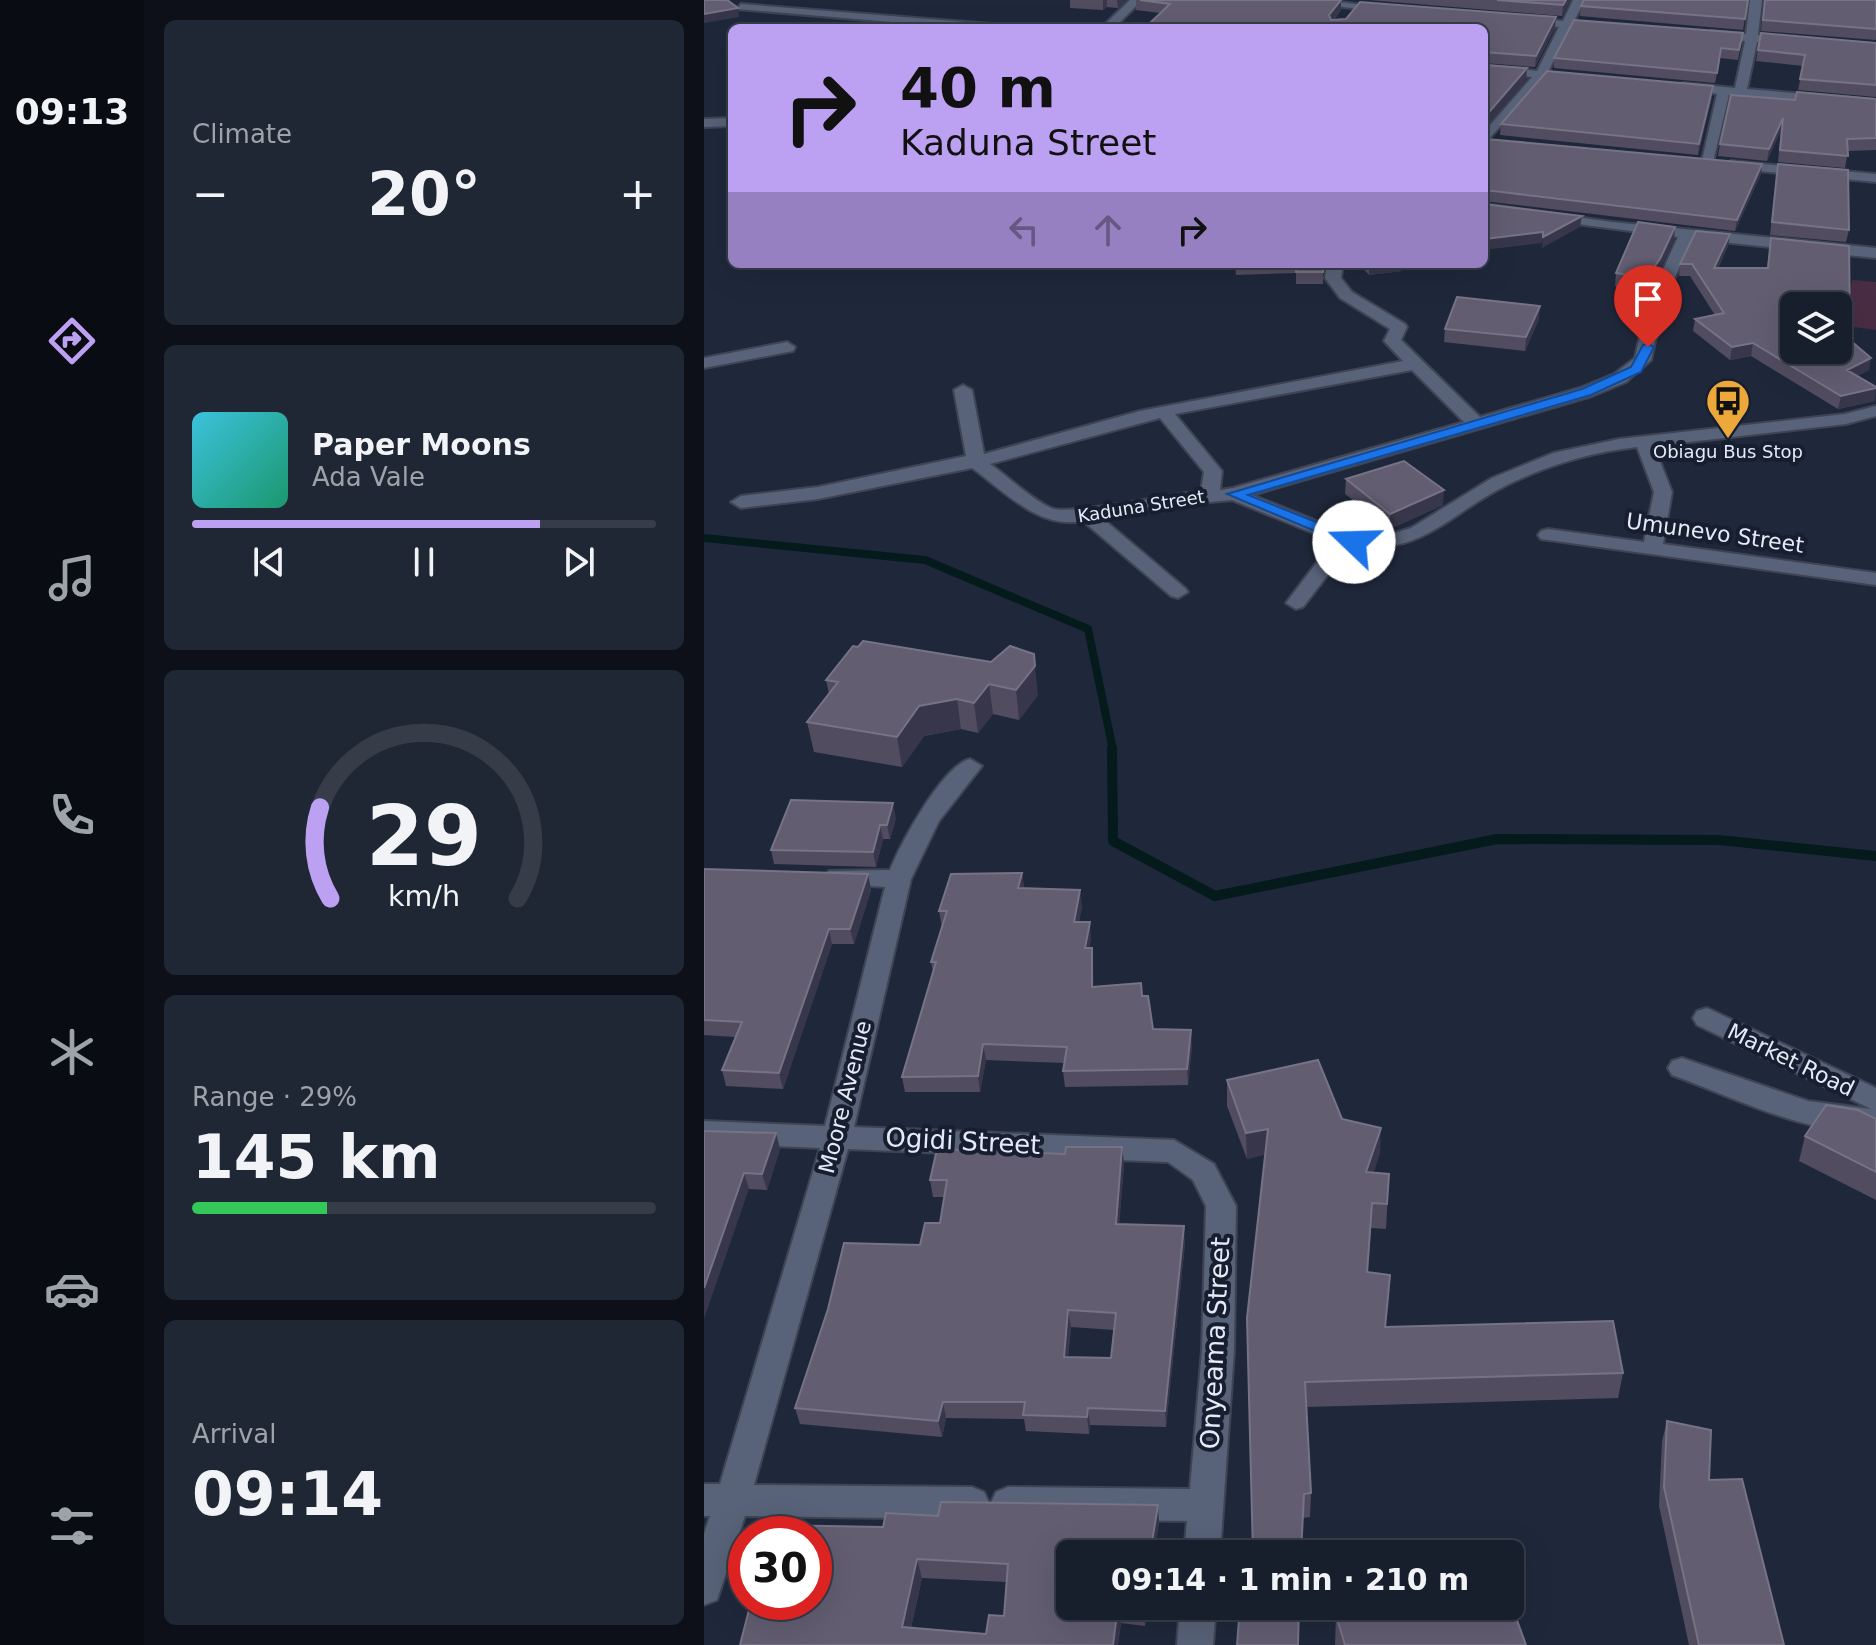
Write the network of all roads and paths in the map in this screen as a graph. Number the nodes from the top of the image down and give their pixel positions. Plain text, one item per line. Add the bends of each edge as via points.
1 (1136, 0) edge
2 (1287, 0) edge
3 (1579, 0) edge
4 (1756, 0) edge
5 (1358, 3) edge
6 (741, 7) edge
7 (904, 9) dead end
8 (1400, 10) edge
9 (1347, 17) edge
10 (892, 19) junction
11 (1511, 20) edge
12 (884, 24) edge
13 (954, 24) edge
14 (1111, 24) edge
15 (1567, 24) junction
16 (1614, 27) edge
17 (1697, 34) edge
18 (1751, 38) junction
19 (1811, 42) edge
20 (1488, 70) edge
21 (1540, 76) junction
22 (1590, 79) edge
23 (1663, 85) edge
24 (1724, 90) junction
25 (1740, 92) junction
26 (1876, 104) edge
27 (728, 122) edge
28 (704, 123) edge
29 (1489, 142) edge
30 (1876, 178) edge
31 (1488, 208) edge
32 (1687, 233) junction
33 (1876, 253) edge
34 (1334, 268) edge
35 (787, 347) dead end
36 (704, 363) edge
37 (1418, 364) junction
38 (963, 390) dead end
39 (1876, 411) edge
40 (1165, 413) junction
41 (1475, 422) junction
42 (1644, 442) junction
43 (976, 462) junction
44 (1210, 494) junction
45 (1234, 494) junction
46 (741, 502) dead end
47 (1088, 516) junction
48 (1548, 535) dead end
49 (1345, 539) junction
50 (1652, 549) junction
51 (1876, 579) edge
52 (1178, 592) dead end
53 (1296, 603) dead end
54 (970, 766) dead end
55 (809, 876) edge
56 (899, 879) junction
57 (1707, 1018) dead end
58 (1682, 1068) dead end
59 (1876, 1100) edge
60 (1876, 1120) edge
61 (704, 1132) edge
62 (836, 1136) junction
63 (1174, 1151) joint
64 (718, 1501) edge
65 (1206, 1505) junction
66 (1203, 1540) edge
67 (704, 1588) edge
68 (1197, 1620) edge
69 (1195, 1645) edge

1 - 14 street
2 - 5 street
3 - 15 street
4 - 18 street
5 - 8 street
5 - 9 street
6 - 10 street
7 - 10 street
10 - 12 street
10 - 13 street
11 - 15 street
15 - 16 street
15 - 21 street
17 - 18 street
18 - 19 street
18 - 25 street
20 - 21 street
21 - 22 street
21 - 29 street
23 - 24 street
24 - 25 street
24 - 30 street via 1698,162
25 - 26 street
27 - 28 street
31 - 32 street
32 - 33 street
32 - 41 street, Kaduna Street via 1655,304 1648,347 1636,369 1586,392
34 - 37 street via 1333,278 1346,295 1399,327 1392,341
35 - 36 street
37 - 40 street
37 - 41 street
38 - 43 street
39 - 42 street
40 - 43 street via 1046,439
40 - 44 street via 1213,471
41 - 45 street, Kaduna Street
42 - 49 street via 1599,448 1527,470 1402,539 1380,544
42 - 50 street via 1663,492
43 - 46 street via 818,493
43 - 47 street, Kaduna Street via 1047,514
44 - 45 street, Kaduna Street
44 - 47 street, Kaduna Street
45 - 49 street
47 - 52 street
48 - 50 street, Umunevo Street
49 - 53 street
50 - 51 street, Umunevo Street
54 - 56 street, Moore Avenue via 933,808
55 - 56 street
56 - 62 street, Moore Avenue
57 - 59 street, Market Road
58 - 60 street via 1824,1115 1865,1123
61 - 62 street, Ogidi Street
62 - 63 street, Ogidi Street
62 - 64 street, Moore Avenue
63 - 65 street, Onyeama Street via 1204,1172 1221,1206 1218,1350
64 - 65 street
64 - 67 street, Moore Avenue
65 - 66 street, Onyeama Street
68 - 69 street

